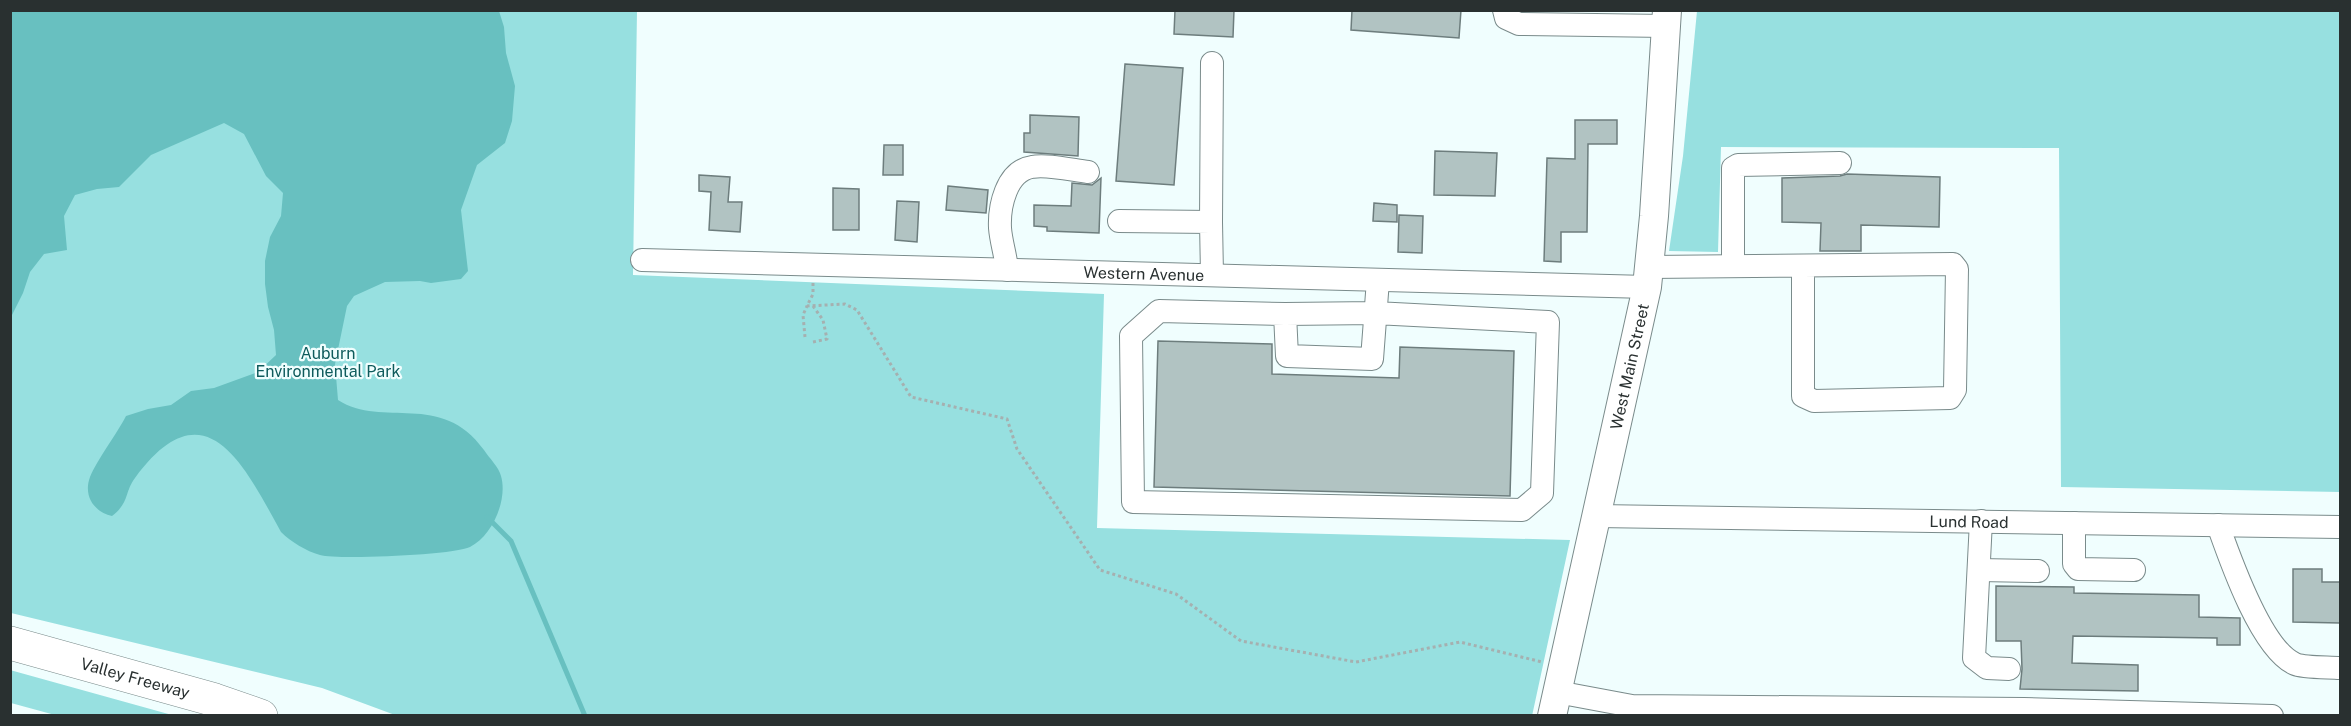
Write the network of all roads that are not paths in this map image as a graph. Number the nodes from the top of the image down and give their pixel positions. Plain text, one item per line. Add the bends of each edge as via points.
1 (1504, 10) edge
2 (1618, 18) edge
3 (1666, 18) edge
4 (1212, 63) dead end
5 (1840, 163) dead end
6 (1088, 172) dead end
7 (1119, 221) dead end
8 (1211, 222) junction
9 (642, 260) dead end
10 (1733, 266) junction
11 (1803, 266) junction
12 (1007, 270) junction
13 (1212, 275) junction
14 (1648, 277) junction
15 (1378, 280) junction
16 (1375, 313) junction
17 (1285, 314) junction
18 (1598, 516) junction
19 (1981, 521) junction
20 (2074, 523) junction
21 (2218, 525) junction
22 (2340, 527) edge
23 (1979, 570) junction
24 (2134, 570) dead end
25 (2038, 571) dead end
26 (10, 643) edge
27 (2340, 668) edge
28 (2008, 669) dead end
29 (1555, 704) edge
30 (261, 716) edge
31 (2272, 716) edge

1 - 2 street via 1506,18 1519,24
2 - 3 street
3 - 14 main road, West Main Street
4 - 8 street
5 - 10 street via 1733,168
6 - 12 street via 1032,167 1020,171 1009,184 1000,228
7 - 8 street
8 - 13 street
9 - 12 street, Western Avenue
10 - 11 street, Western Avenue
10 - 14 street, Western Avenue
11 - 11 street, Western Avenue via 1953,264 1957,269 1956,346 1954,390 1950,398 1814,401 1803,396
12 - 13 street, Western Avenue
13 - 15 street, Western Avenue
14 - 15 street, Western Avenue
14 - 18 main road, West Main Street
15 - 16 street
16 - 17 street
16 - 17 street via 1372,359 1287,356
16 - 17 street via 1548,322 1542,493 1522,510 1133,502 1131,336 1159,310
18 - 19 street, Lund Road
18 - 29 main road, West Main Street
19 - 20 street, Lund Road
19 - 23 street
20 - 21 street, Lund Road
20 - 24 street via 2074,564 2078,569
21 - 22 street, Lund Road
21 - 27 street via 2255,616 2271,643 2295,664
23 - 25 street
23 - 28 street via 1974,658 1987,669
26 - 30 highway, Valley Freeway
29 - 31 street via 2035,709

